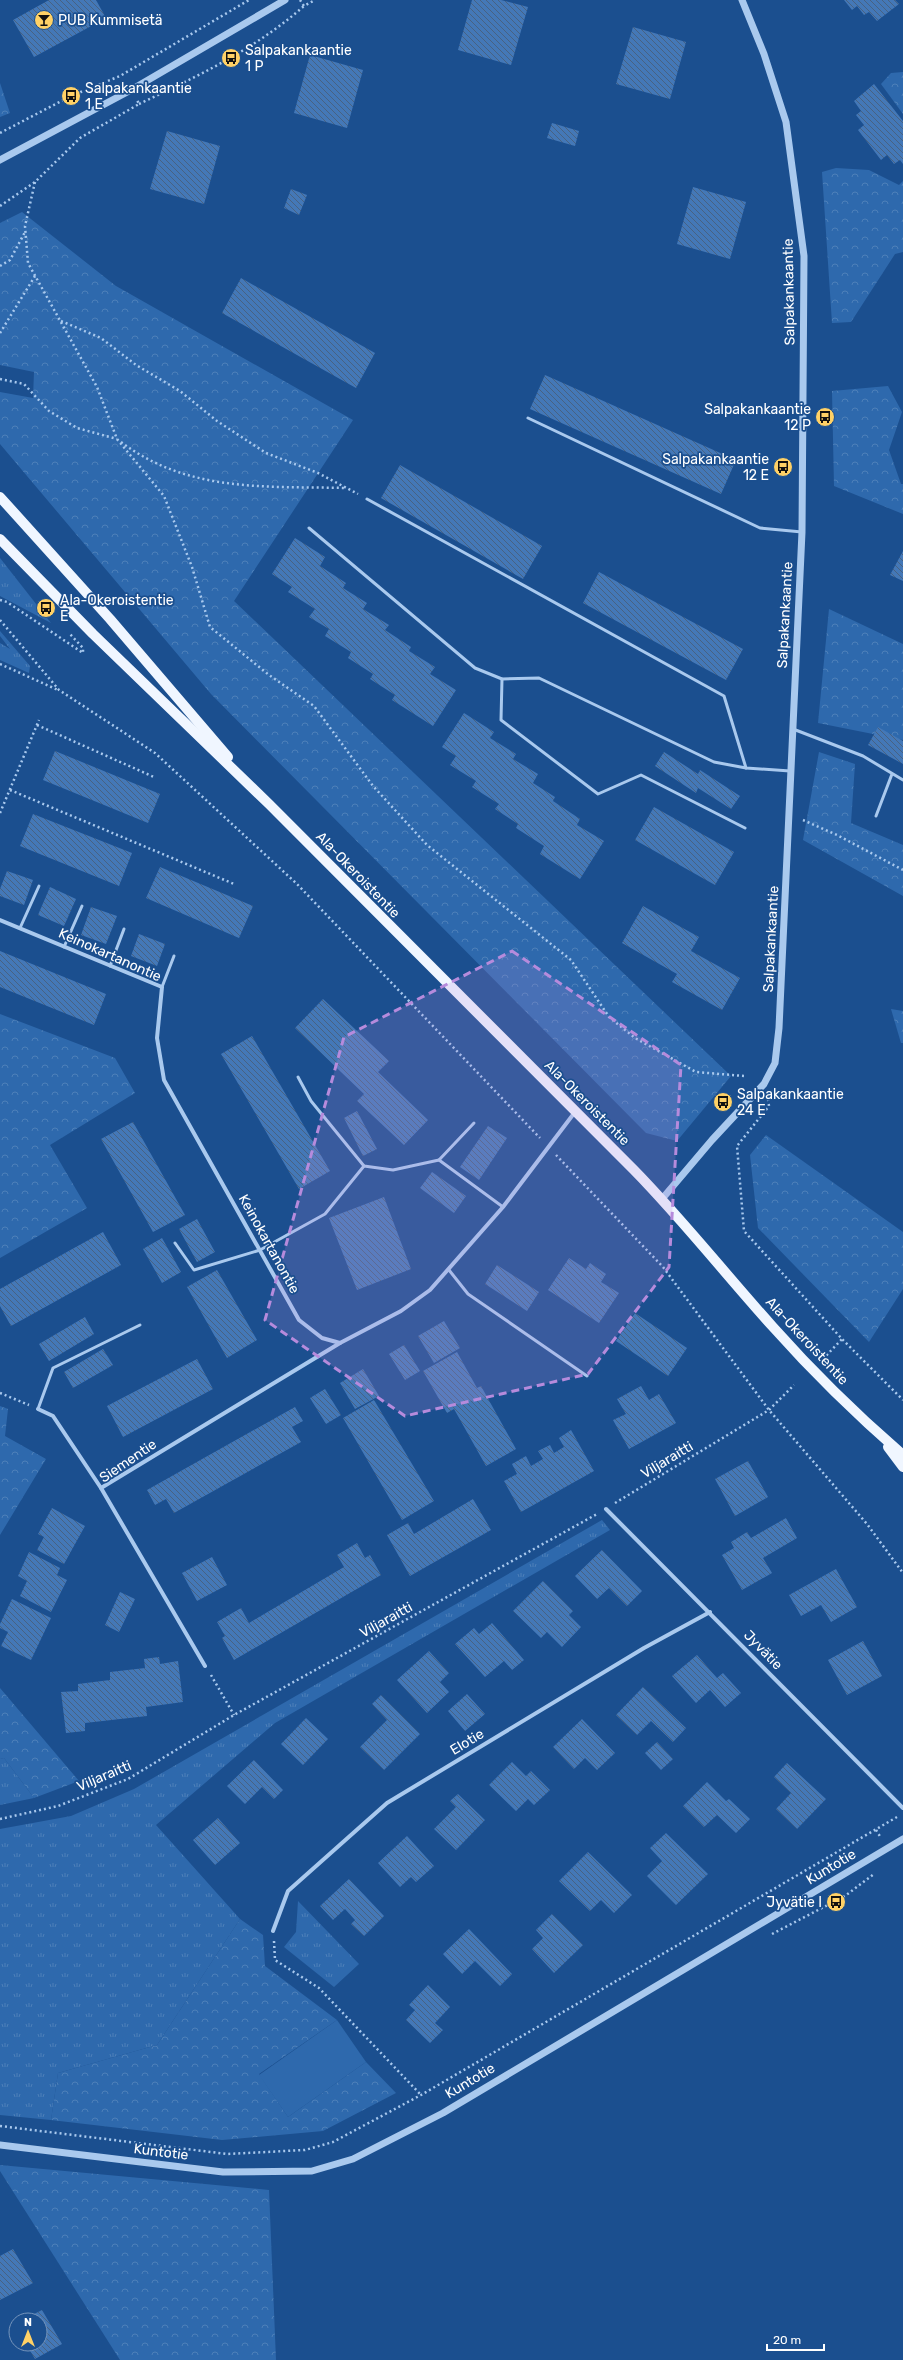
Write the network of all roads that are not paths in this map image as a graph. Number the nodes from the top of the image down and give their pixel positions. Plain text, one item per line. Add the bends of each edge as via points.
1 (285, 0) edge
2 (742, 0) edge
3 (0, 160) edge
4 (528, 418) dead end
5 (0, 497) edge
6 (367, 499) road end
7 (309, 528) dead end
8 (802, 532) junction
9 (0, 539) edge
10 (502, 679) junction
11 (793, 729) junction
12 (746, 768) junction
13 (792, 771) junction
14 (892, 774) junction
15 (903, 780) edge
16 (269, 804) junction
17 (876, 816) dead end
18 (745, 828) dead end
19 (39, 886) dead end
20 (82, 906) dead end
21 (0, 920) edge
22 (20, 928) junction
23 (124, 929) dead end
24 (64, 947) junction
25 (174, 956) dead end
26 (110, 966) junction
27 (162, 987) junction
28 (298, 1077) dead end
29 (575, 1112) junction
30 (474, 1123) dead end
31 (440, 1160) junction
32 (364, 1166) junction
33 (662, 1199) junction
34 (503, 1207) junction
35 (175, 1243) dead end
36 (260, 1250) junction
37 (449, 1270) junction
38 (140, 1325) dead end
39 (340, 1343) junction
40 (588, 1376) dead end
41 (38, 1409) joint
42 (876, 1431) junction
43 (903, 1455) edge
44 (903, 1467) edge
45 (101, 1488) junction
46 (606, 1509) road end
47 (710, 1612) junction
48 (205, 1666) road end
49 (903, 1808) edge
50 (903, 1839) edge
51 (273, 1931) road end
52 (0, 2145) edge

1 - 3 street via 131,90
2 - 8 street, Salpakankaantie via 764,54 786,122 804,256
4 - 8 lane via 760,528
5 - 16 main road, Ala-Okeroistentie via 110,619
6 - 12 lane via 724,696
7 - 10 lane via 475,668
8 - 11 street, Salpakankaantie
9 - 16 main road, Ala-Okeroistentie via 93,634
10 - 12 lane via 539,678 714,762
10 - 18 lane via 501,720 598,794 641,775
11 - 13 street, Salpakankaantie
11 - 14 lane via 863,756
12 - 13 lane
13 - 33 street, Salpakankaantie via 775,1063 764,1084
14 - 15 lane
14 - 17 lane
16 - 29 main road, Ala-Okeroistentie
19 - 22 lane
20 - 24 lane
21 - 22 street, Keinokartanontie
22 - 24 street, Keinokartanontie
23 - 26 lane
24 - 26 street, Keinokartanontie
25 - 27 lane
26 - 27 street, Keinokartanontie
27 - 36 street, Keinokartanontie via 157,1038 164,1080
28 - 32 lane via 311,1101
29 - 33 main road, Ala-Okeroistentie
29 - 34 street
30 - 31 lane
31 - 32 lane via 393,1170
31 - 34 lane
32 - 36 lane via 325,1214
33 - 42 main road, Ala-Okeroistentie via 773,1327
34 - 37 street
35 - 36 lane via 194,1270
36 - 39 street, Keinokartanontie via 299,1320 322,1338
37 - 39 street via 430,1290 401,1311
37 - 40 lane via 468,1294
38 - 41 lane via 53,1368
39 - 45 street, Siementie
41 - 45 street via 53,1416
42 - 43 main road, Ala-Okeroistentie
42 - 44 main road, Ala-Okeroistentie
45 - 48 street, Siementie
46 - 47 street, Jyvätie
47 - 49 street, Jyvätie
47 - 51 street, Elotie via 644,1648 387,1803 288,1891
50 - 52 street, Kuntotie via 443,2113 353,2159 312,2171 223,2172

